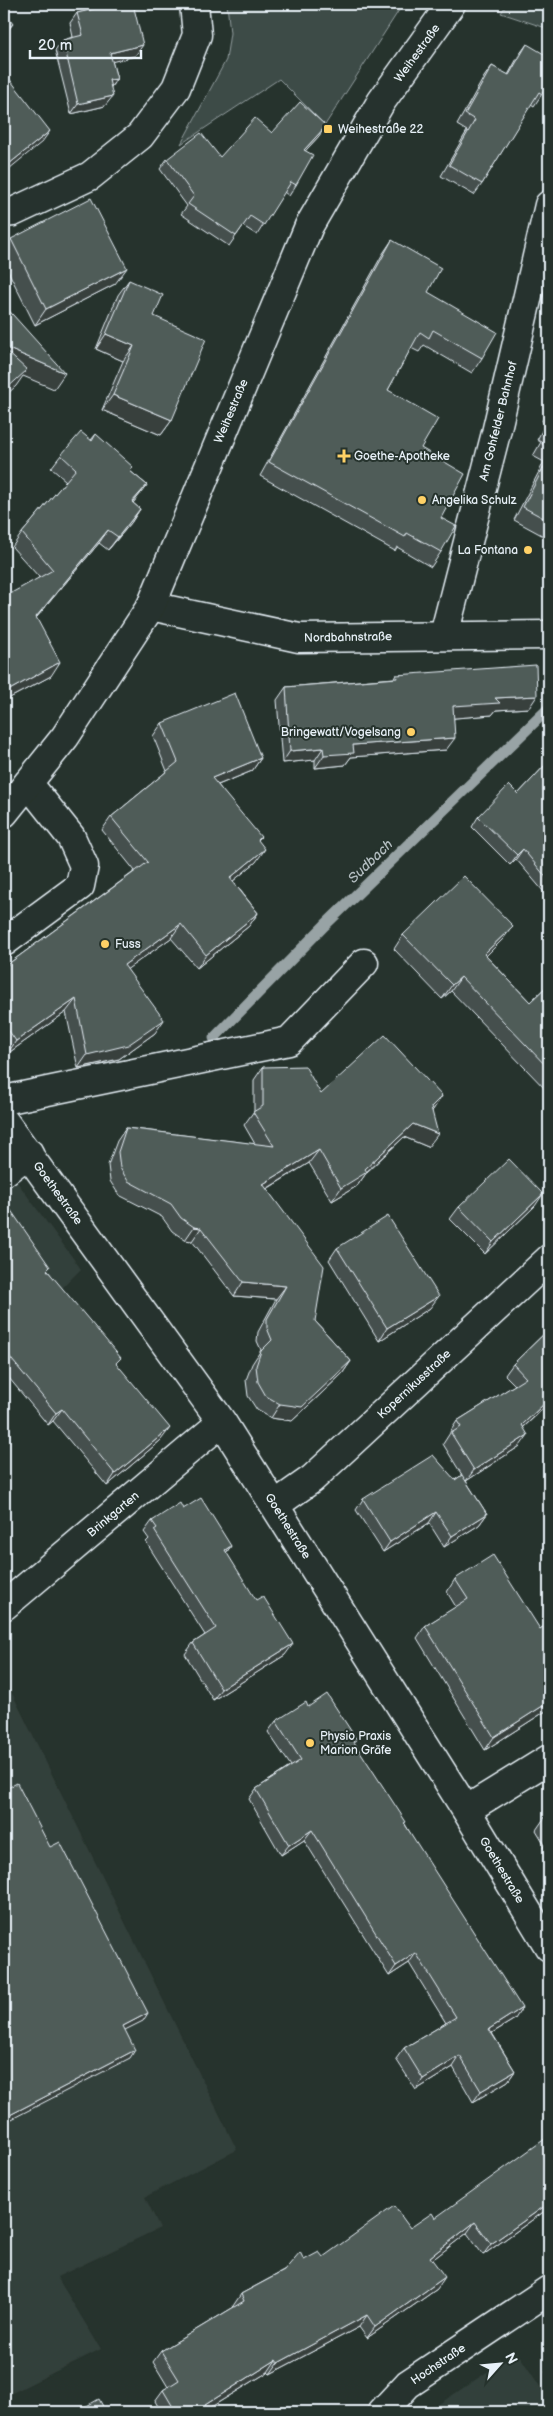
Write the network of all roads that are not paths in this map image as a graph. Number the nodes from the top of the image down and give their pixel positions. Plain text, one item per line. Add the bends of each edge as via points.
1 (194, 4) edge
2 (452, 4) edge
3 (549, 205) edge
4 (4, 213) edge
5 (150, 606) junction
6 (444, 635) junction
7 (549, 635) edge
8 (28, 782) junction
9 (4, 813) edge
10 (4, 942) edge
11 (364, 963) dead end
12 (4, 1100) edge
13 (4, 1121) edge
14 (29, 1153) junction
15 (4, 1172) edge
16 (549, 1259) edge
17 (222, 1422) junction
18 (275, 1505) junction
19 (4, 1606) edge
20 (549, 1759) edge
21 (466, 1810) junction
22 (549, 1948) edge
23 (549, 2290) edge
24 (382, 2412) edge

1 - 4 street via 197,35 176,88 140,136 90,176 13,212
2 - 5 street, Weihestraße via 381,102 309,226
3 - 6 street, Am Gohfelder Bahnhof via 496,433
5 - 6 street, Nordbahnstraße via 299,638
5 - 8 street, Weihestraße via 65,737
6 - 7 street, Nordbahnstraße
8 - 9 street, Weihestraße
8 - 10 street via 71,837 84,866 80,886
11 - 12 street via 289,1041
13 - 14 street, Goethestraße
14 - 15 street
14 - 17 street, Goethestraße
16 - 18 street, Kopernikusstraße via 312,1479
17 - 18 street, Goethestraße
17 - 19 street, Brinkgarten
18 - 21 street, Goethestraße
20 - 21 street
21 - 22 street, Goethestraße
23 - 24 street, Hochstraße via 408,2384

